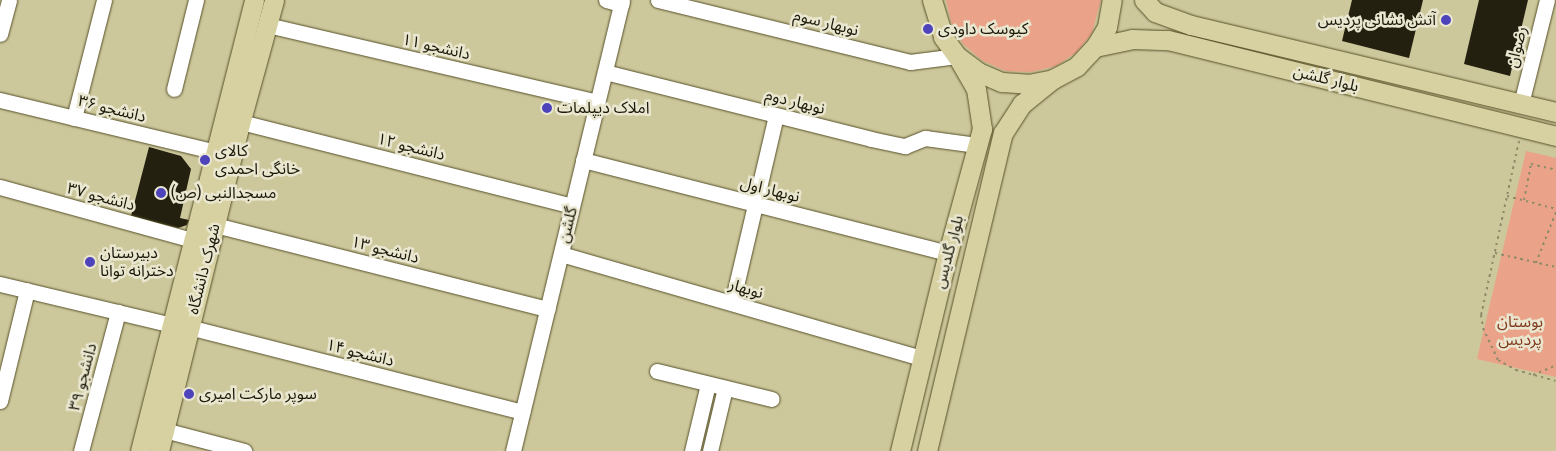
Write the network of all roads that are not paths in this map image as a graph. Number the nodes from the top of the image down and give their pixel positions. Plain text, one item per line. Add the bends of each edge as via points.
1 (8, 0) edge
2 (104, 0) edge
3 (196, 0) edge
4 (254, 0) edge
5 (274, 0) edge
6 (606, 0) edge
7 (658, 0) edge
8 (918, 0) edge
9 (1112, 0) edge
10 (1144, 0) edge
11 (622, 2) edge
12 (1550, 2) edge
13 (933, 7) edge
14 (267, 26) junction
15 (0, 34) edge
16 (1095, 47) junction
17 (957, 56) junction
18 (605, 72) junction
19 (1053, 79) junction
20 (1441, 84) junction
21 (174, 89) dead end
22 (0, 100) edge
23 (597, 102) junction
24 (1521, 104) junction
25 (1437, 106) junction
26 (1556, 112) edge
27 (776, 116) junction
28 (74, 118) junction
29 (241, 122) junction
30 (1556, 136) edge
31 (977, 145) junction
32 (224, 154) junction
33 (583, 160) junction
34 (0, 188) edge
35 (756, 204) junction
36 (572, 206) junction
37 (214, 225) junction
38 (193, 240) junction
39 (948, 253) junction
40 (561, 254) junction
41 (0, 284) edge
42 (27, 290) junction
43 (732, 303) junction
44 (548, 309) junction
45 (118, 312) junction
46 (180, 326) junction
47 (922, 358) junction
48 (657, 371) dead end
49 (917, 378) junction
50 (708, 384) junction
51 (943, 386) junction
52 (725, 388) junction
53 (772, 399) dead end
54 (0, 401) edge
55 (522, 412) junction
56 (164, 430) junction
57 (81, 451) edge
58 (140, 451) edge
59 (159, 451) edge
60 (244, 451) edge
61 (513, 451) edge
62 (692, 451) edge
63 (710, 451) edge
64 (900, 451) edge
65 (927, 451) edge

1 - 15 street
2 - 28 street
3 - 21 street
4 - 32 main road, شهرک دانشگاه
5 - 14 main road, شهرک دانشگاه
6 - 11 street
7 - 17 street, نوبهار سوم via 910,62
8 - 13 main road
9 - 16 main road via 1107,27
10 - 20 main road, بلوار گلشن via 1155,12 1191,26
11 - 18 street, گلشن
12 - 24 street, رضوان
13 - 17 main road via 943,37
14 - 23 street, دانشجو ۱۱
14 - 29 main road, شهرک دانشگاه
16 - 19 main road via 1077,66
16 - 25 main road, بلوار گلشن via 1132,39 1168,40
17 - 19 main road via 978,72 1002,82 1028,84
17 - 31 main road, بلوار گلدیس via 976,90 982,129
18 - 23 street, گلشن
18 - 27 street, نوبهار دوم
19 - 51 main road, بلوار گلدیس via 1022,104 1003,133
20 - 24 main road, بلوار گلشن
20 - 25 main road
22 - 28 street, دانشجو ۳۶
23 - 33 street, گلشن
24 - 26 main road, بلوار گلشن
25 - 30 main road, بلوار گلشن
27 - 31 street, نوبهار دوم via 905,146 925,138
27 - 35 street
28 - 32 street, دانشجو ۳۶
29 - 32 main road, شهرک دانشگاه
29 - 36 street, دانشجو ۱۲
31 - 39 main road, بلوار گلدیس
32 - 37 main road, شهرک دانشگاه
32 - 38 main road, شهرک دانشگاه
33 - 35 street, نوبهار اول
33 - 36 street, گلشن
34 - 38 street, دانشجو ۳۷
35 - 39 street, نوبهار اول
35 - 43 street
36 - 40 street, گلشن
37 - 44 street, دانشجو ۱۳
37 - 46 main road, شهرک دانشگاه
38 - 46 main road, شهرک دانشگاه
39 - 47 main road, بلوار گلدیس
40 - 43 street, نوبهار
40 - 44 street, گلشن
41 - 42 street, دانشجو ۱۴
42 - 45 street, دانشجو ۱۴
42 - 54 street
43 - 47 street, نوبهار
44 - 55 street, گلشن
45 - 46 street, دانشجو ۱۴
45 - 57 street, دانشجو ۳۹
46 - 55 street, دانشجو ۱۴
46 - 56 main road, شهرک دانشگاه
46 - 58 main road, شهرک دانشگاه
47 - 49 main road, بلوار گلدیس
48 - 50 street
49 - 51 main road
49 - 64 main road, بلوار گلدیس
50 - 52 street
50 - 62 street
51 - 65 main road, بلوار گلدیس
52 - 53 street
52 - 63 street
55 - 61 street, گلشن
56 - 59 main road, شهرک دانشگاه
56 - 60 street

